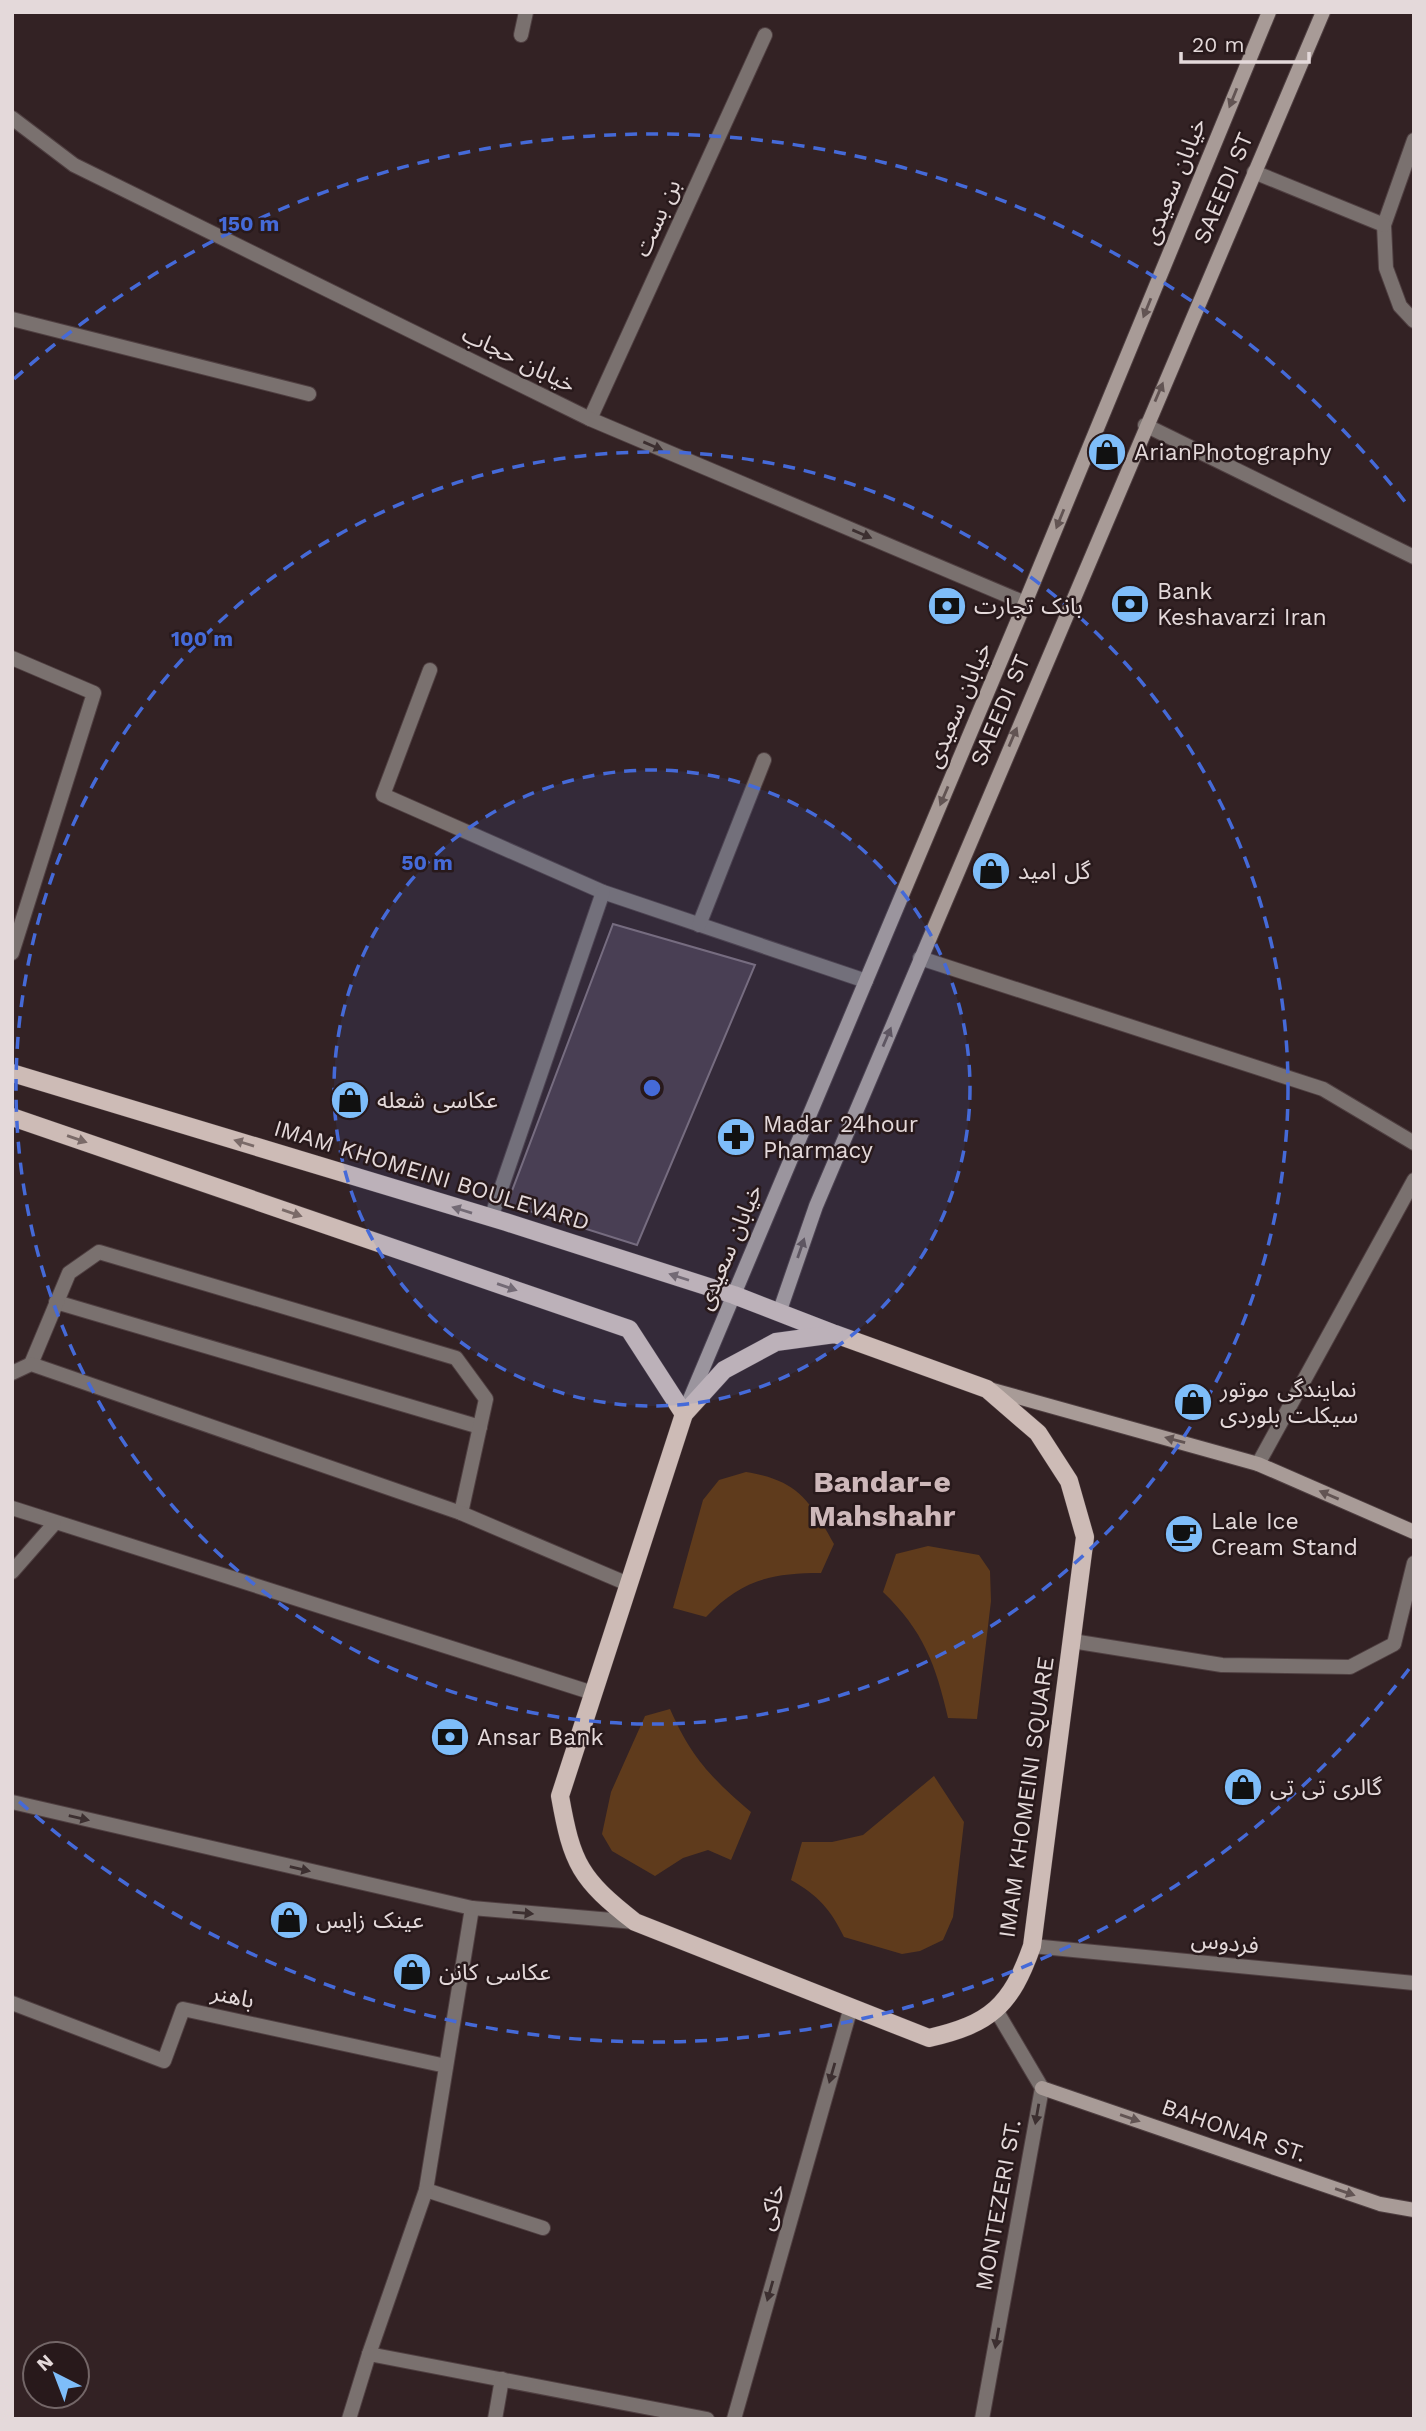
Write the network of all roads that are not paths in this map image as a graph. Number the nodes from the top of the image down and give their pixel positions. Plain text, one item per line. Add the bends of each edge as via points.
1 (526, 12) edge
2 (1269, 12) edge
3 (1323, 12) edge
4 (520, 35) dead end
5 (765, 35) dead end
6 (12, 118) edge
7 (1414, 140) edge
8 (1254, 172) junction
9 (1384, 225) junction
10 (12, 319) edge
11 (1414, 321) edge
12 (309, 394) dead end
13 (590, 419) junction
14 (1145, 425) junction
15 (1414, 557) edge
16 (1026, 603) junction
17 (12, 658) edge
18 (430, 670) dead end
19 (764, 760) dead end
20 (603, 892) junction
21 (699, 925) junction
22 (12, 953) edge
23 (920, 958) junction
24 (866, 981) junction
25 (12, 1073) edge
26 (12, 1117) edge
27 (1414, 1143) edge
28 (1414, 1180) edge
29 (491, 1218) junction
30 (734, 1295) junction
31 (56, 1302) junction
32 (779, 1312) junction
33 (835, 1334) junction
34 (31, 1364) junction
35 (12, 1373) edge
36 (987, 1389) junction
37 (684, 1414) junction
38 (480, 1427) junction
39 (1258, 1464) junction
40 (12, 1508) edge
41 (461, 1513) junction
42 (54, 1524) junction
43 (1414, 1532) edge
44 (1414, 1563) edge
45 (12, 1572) edge
46 (628, 1584) junction
47 (1072, 1641) junction
48 (593, 1693) junction
49 (12, 1802) edge
50 (471, 1908) junction
51 (635, 1922) junction
52 (1032, 1946) junction
53 (1414, 1983) edge
54 (13, 2005) edge
55 (851, 2007) junction
56 (996, 2010) junction
57 (446, 2066) junction
58 (1042, 2088) junction
59 (426, 2189) junction
60 (1414, 2210) edge
61 (543, 2228) dead end
62 (369, 2354) junction
63 (502, 2379) junction
64 (349, 2419) edge
65 (495, 2419) edge
66 (707, 2419) edge
67 (734, 2419) edge
68 (982, 2419) edge

1 - 4 street
2 -> 16 main road, خیابان سعیدی
3 - 8 main road, SAEEDI ST
5 - 13 street, بن بست
6 - 13 street, خیابان حجاب via 74,165
7 - 9 street
8 - 9 street
14 -> 8 main road, SAEEDI ST
9 - 11 street via 1386,268 1400,306
10 - 12 street
13 -> 16 street, خیابان حجاب
14 - 15 street
23 -> 14 main road, SAEEDI ST
16 -> 24 main road, خیابان سعیدی
17 - 22 street via 94,693
18 - 20 street via 383,795
19 - 21 street
20 - 21 street
20 - 29 street
21 - 24 street
23 - 27 street via 1323,1088
32 -> 23 main road, SAEEDI ST via 816,1206
24 - 30 main road, خیابان سعیدی
29 -> 25 main road, IMAM KHOMEINI BOULEVARD
26 -> 37 main road via 629,1329
28 - 39 street
30 -> 29 main road, IMAM KHOMEINI BOULEVARD
30 - 32 main road, IMAM KHOMEINI BOULEVARD
30 - 37 main road, خیابان سعیدی
31 - 34 street
31 - 38 street
31 - 38 street via 69,1273 99,1252 456,1358 486,1399
32 - 33 main road, IMAM KHOMEINI BOULEVARD
33 - 36 main road, IMAM KHOMEINI SQUARE
33 - 37 main road, IMAM KHOMEINI SQUARE via 776,1342 734,1364
34 - 35 street
34 - 41 street
39 -> 36 main road
36 - 47 main road, IMAM KHOMEINI SQUARE via 1038,1433 1069,1481 1085,1537
37 - 46 main road, IMAM KHOMEINI SQUARE
38 - 41 street
43 -> 39 main road
40 - 42 street
41 - 46 street
42 - 45 street
42 - 48 street
44 - 47 street via 1394,1644 1350,1667 1222,1665
46 - 48 main road, IMAM KHOMEINI SQUARE
47 - 52 main road, IMAM KHOMEINI SQUARE
48 - 51 main road, IMAM KHOMEINI SQUARE via 560,1796 569,1847 595,1890
49 -> 50 street
50 -> 51 street
50 - 57 street
51 - 55 main road, IMAM KHOMEINI SQUARE
52 - 53 street, فردوس
52 - 56 main road, IMAM KHOMEINI SQUARE via 1020,1981
54 - 57 street, باهنر via 164,2061 183,2008
55 - 56 main road, IMAM KHOMEINI SQUARE via 929,2038 965,2029
55 -> 67 street, خاکی
56 - 58 street
57 - 59 street
58 -> 60 main road, BAHONAR ST. via 1380,2204
58 -> 68 street, MONTEZERI ST.
59 - 61 street
59 - 62 street
62 - 63 street
62 - 64 street
63 - 65 street
63 - 66 street

